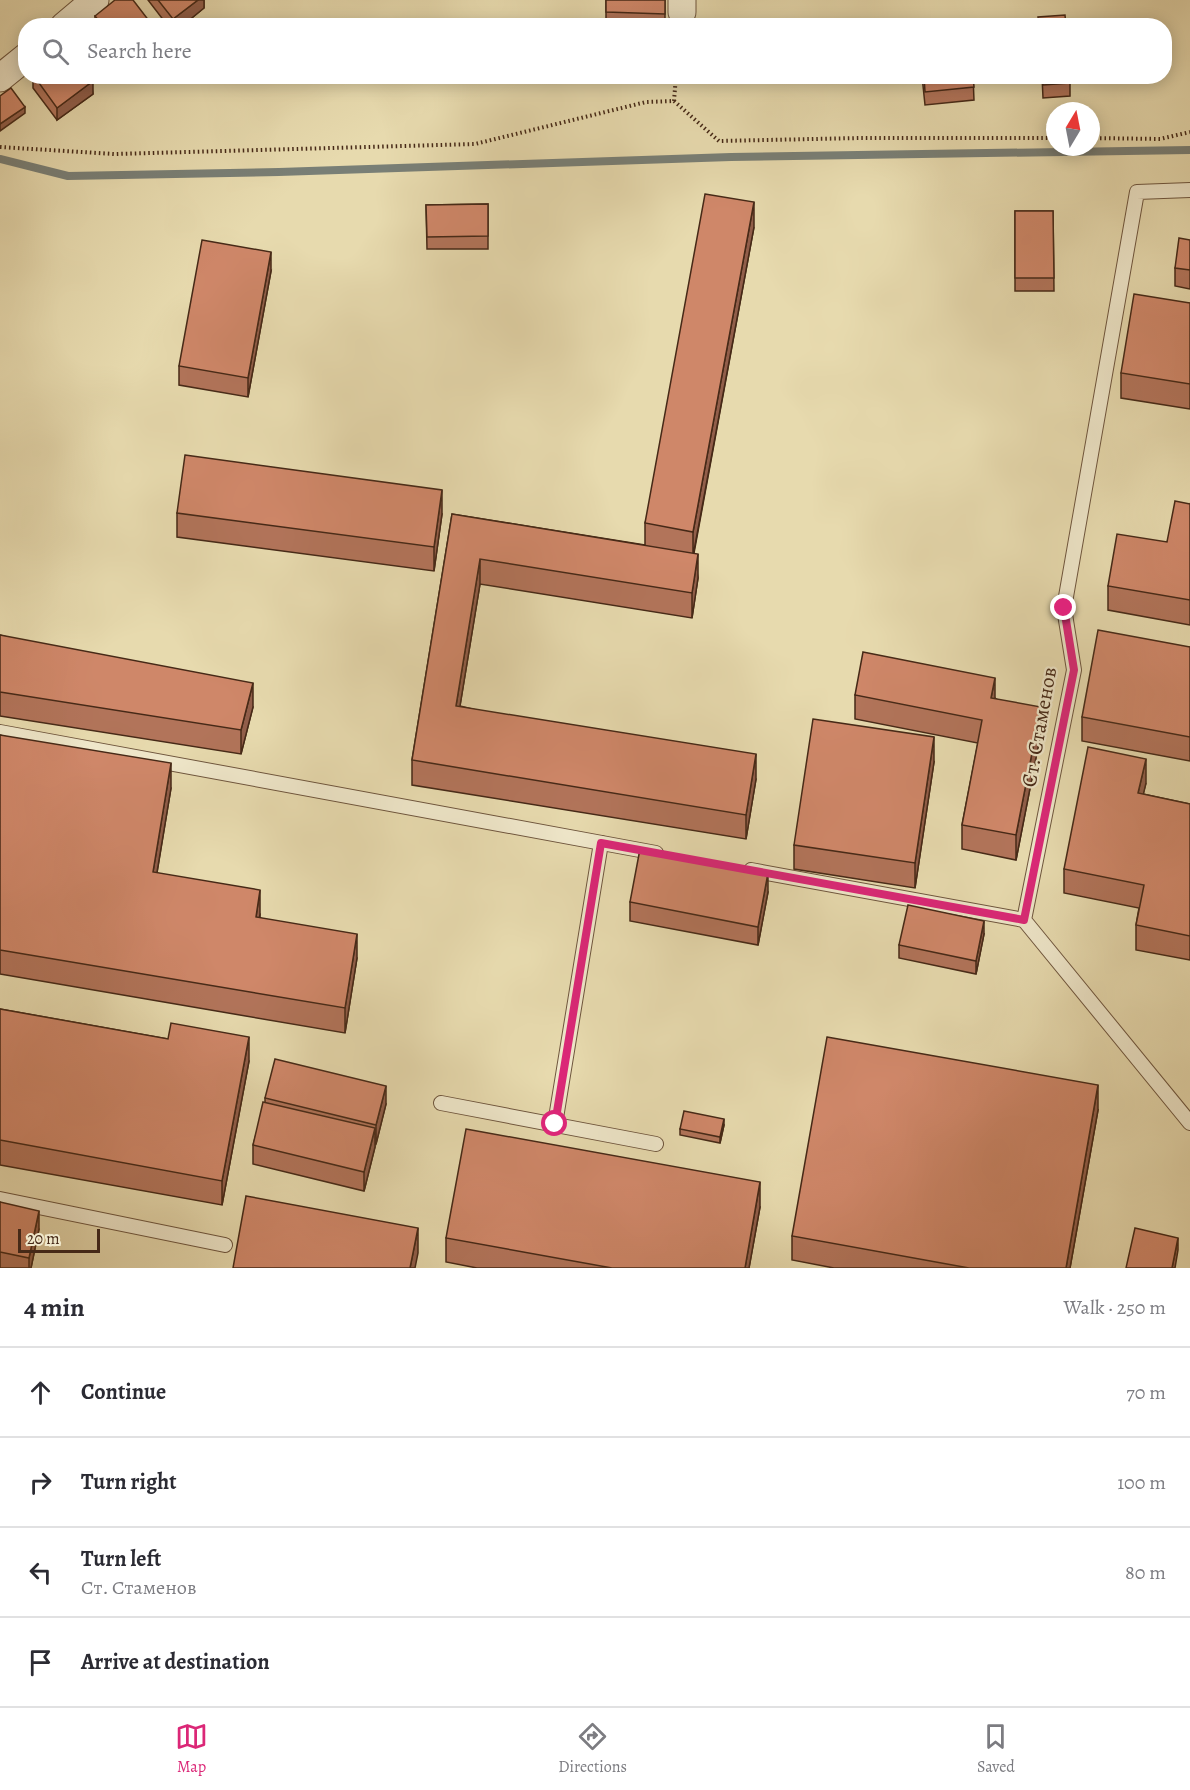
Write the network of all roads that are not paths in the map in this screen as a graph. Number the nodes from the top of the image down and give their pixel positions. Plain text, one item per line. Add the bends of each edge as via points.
1 (95, 0) edge
2 (74, 18) edge
3 (18, 63) edge
4 (0, 78) edge
5 (1190, 190) edge
6 (0, 732) edge
7 (601, 843) junction
8 (671, 856) edge
9 (742, 868) edge
10 (1024, 920) junction
11 (441, 1103) dead end
12 (1190, 1123) edge
13 (555, 1124) junction
14 (656, 1144) dead end
15 (0, 1199) edge
16 (225, 1245) dead end

1 - 2 street
3 - 4 street
5 - 10 lane, Ст. Стаменов via 1137,192 1064,608 1074,670
6 - 7 lane
7 - 8 lane
7 - 13 lane
9 - 10 lane
10 - 12 lane
11 - 13 lane
13 - 14 lane
15 - 16 lane

